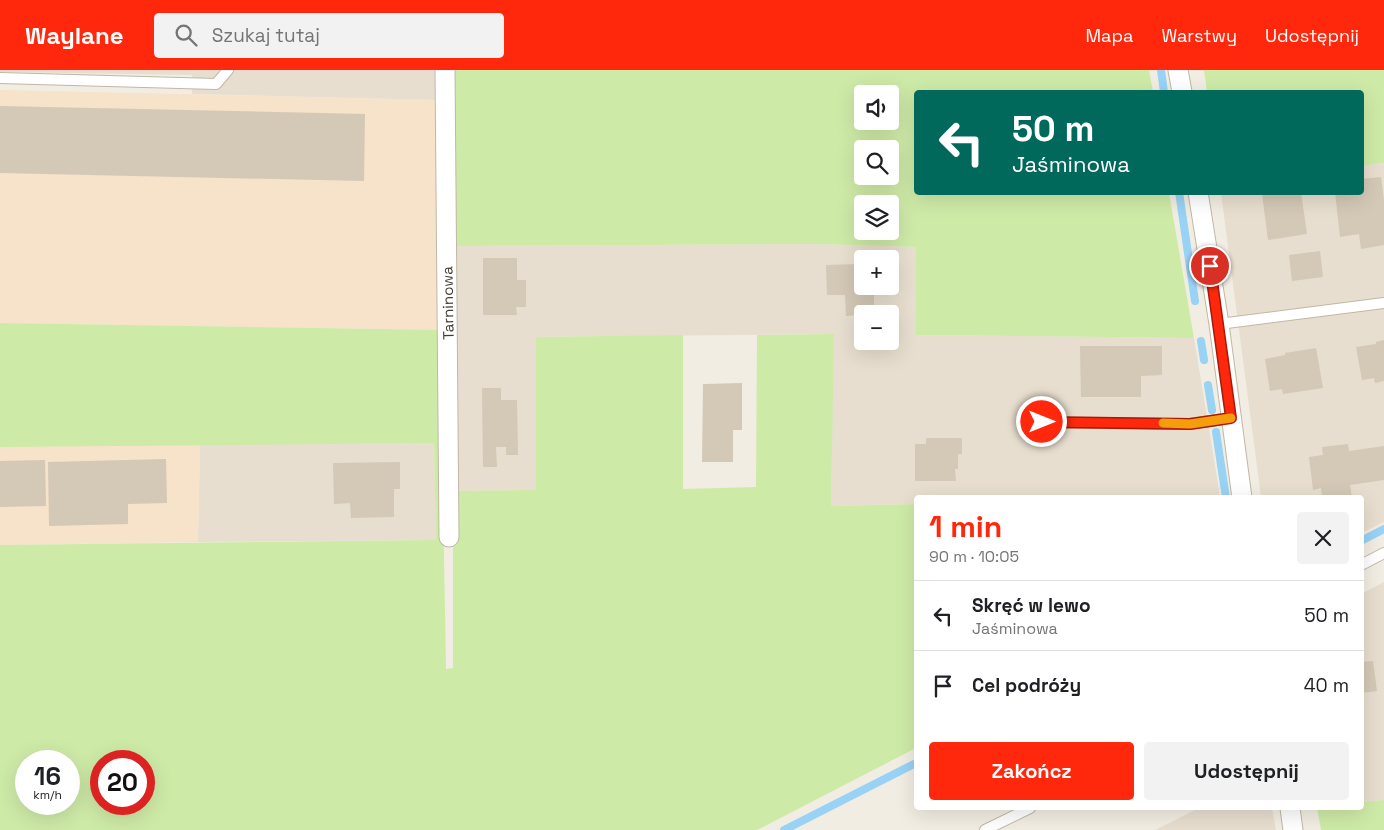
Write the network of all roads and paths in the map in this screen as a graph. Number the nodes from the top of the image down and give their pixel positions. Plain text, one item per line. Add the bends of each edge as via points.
1 (228, 70) edge
2 (445, 70) edge
3 (1178, 70) edge
4 (0, 78) edge
5 (1182, 90) edge
6 (1198, 195) edge
7 (1384, 303) edge
8 (1219, 324) junction
9 (1231, 418) junction
10 (1023, 422) dead end
11 (1242, 495) edge
12 (449, 537) dead end
13 (1384, 553) edge
14 (1364, 563) edge
15 (1026, 810) edge
16 (1290, 810) edge
17 (984, 830) edge
18 (1293, 830) edge

1 - 4 lane via 216,84
2 - 12 street, Tarninowa
3 - 5 street
6 - 8 street
7 - 8 lane
8 - 9 street
9 - 10 lane via 1190,424
9 - 11 street
13 - 14 lane
15 - 17 lane
16 - 18 street

